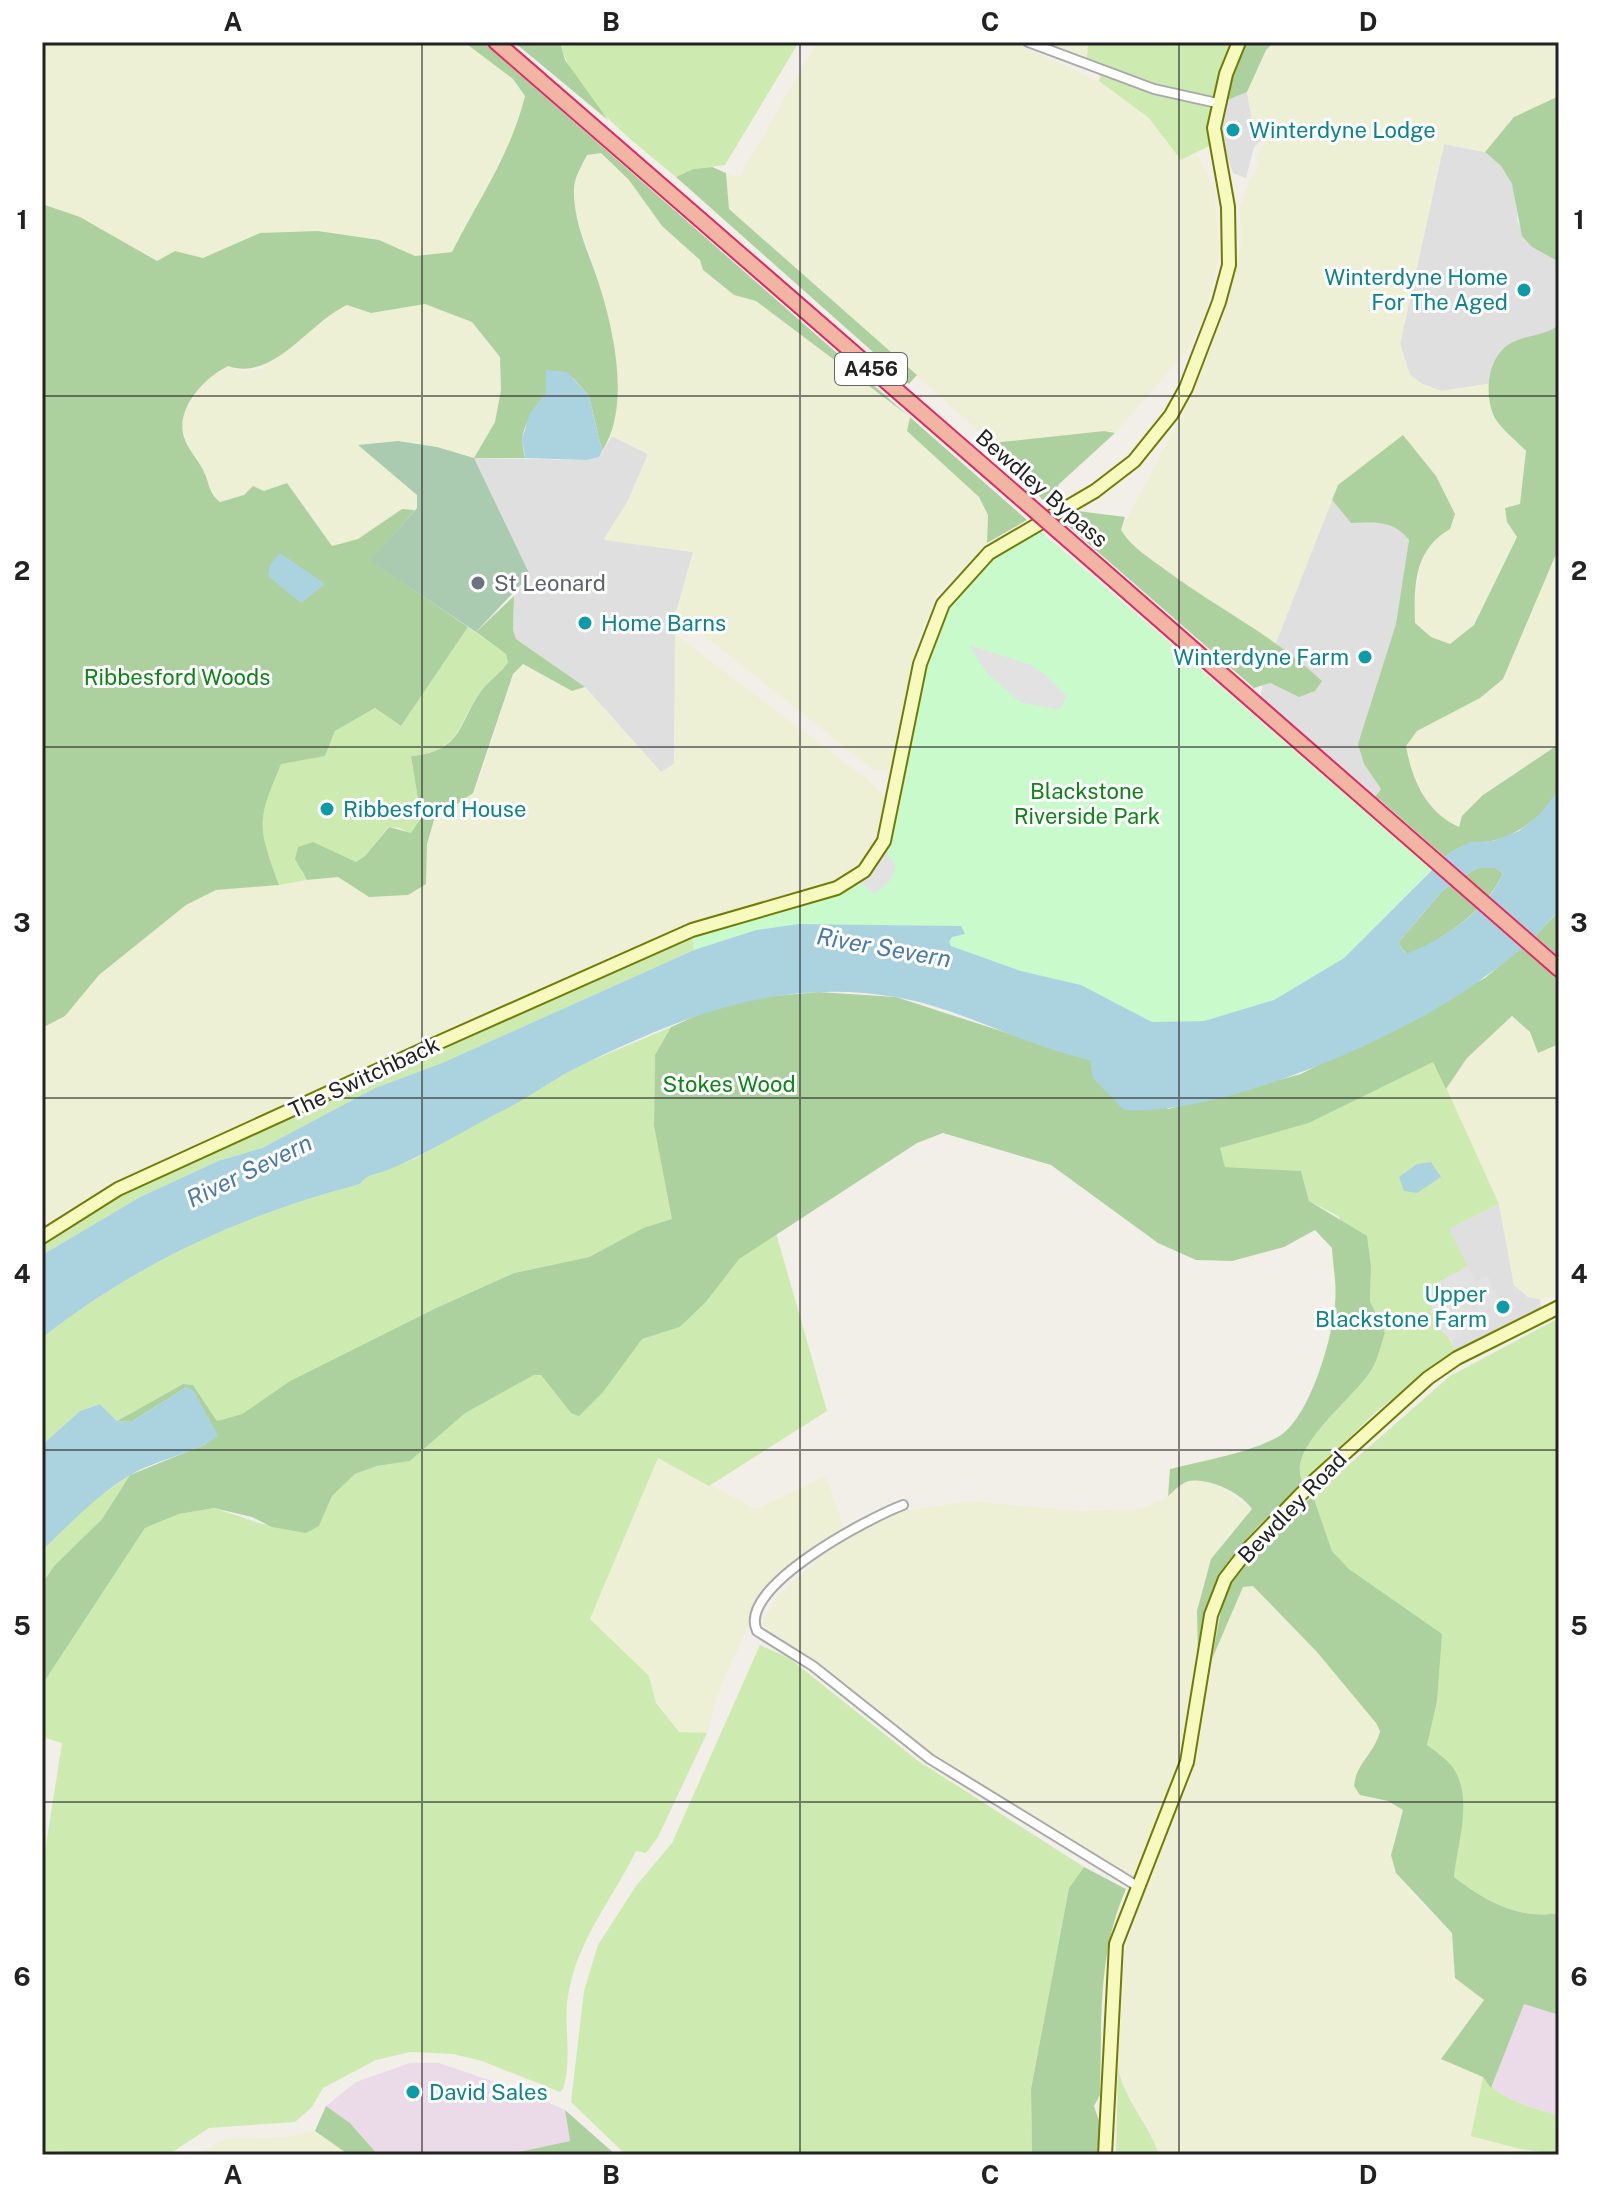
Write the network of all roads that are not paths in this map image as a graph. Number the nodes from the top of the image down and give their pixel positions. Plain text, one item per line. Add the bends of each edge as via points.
1 (496, 42) edge
2 (1028, 42) edge
3 (1239, 42) edge
4 (1217, 103) junction
5 (1554, 964) edge
6 (42, 1237) edge
7 (1559, 1307) edge
8 (903, 1505) dead end
9 (1137, 1886) junction
10 (1105, 2155) edge

1 - 5 highway, Bewdley Bypass / A456, bridge
2 - 4 street via 1154,89
3 - 4 main road, The Switchback
4 - 6 main road, The Switchback via 1214,128 1228,207 1229,265 1198,358 1171,415 1123,470 989,553 943,604 920,664 884,841 864,871 837,888 692,930 118,1189
7 - 9 main road, Bewdley Road via 1428,1378 1313,1482 1234,1565 1211,1615 1187,1762
8 - 9 street via 846,1531 787,1575 757,1613 757,1631 813,1666 930,1759
9 - 10 main road, Bewdley Road via 1116,1944

